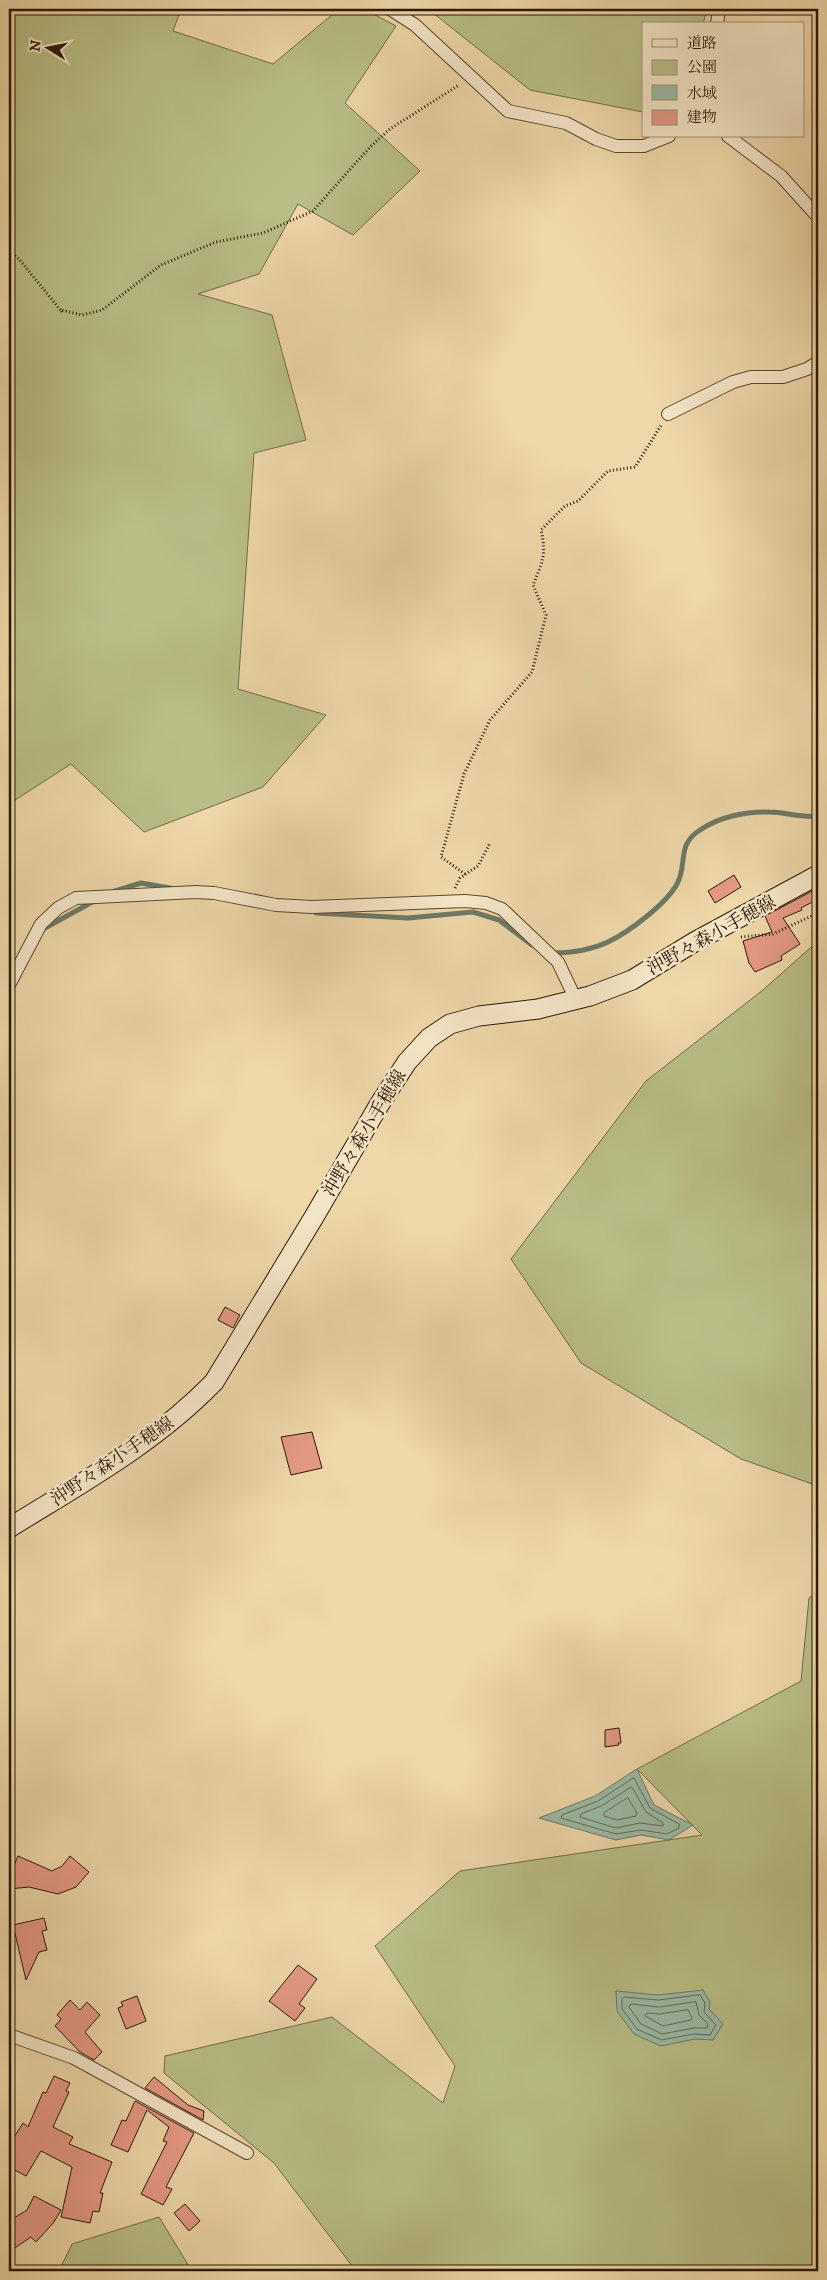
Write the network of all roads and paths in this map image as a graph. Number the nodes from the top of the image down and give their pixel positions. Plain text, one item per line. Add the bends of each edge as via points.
1 (390, 9) edge
2 (719, 9) edge
3 (717, 22) edge
4 (457, 86) dead end
5 (664, 138) edge
6 (731, 138) edge
7 (818, 217) edge
8 (9, 252) edge
9 (818, 362) edge
10 (668, 414) joint
11 (490, 843) dead end
12 (465, 874) junction
13 (818, 875) edge
14 (449, 902) junction
15 (818, 912) edge
16 (739, 937) dead end
17 (9, 985) edge
18 (576, 1000) junction
19 (9, 1528) edge
20 (9, 2036) edge
21 (247, 2153) dead end

1 - 5 street via 416,25 508,111 566,123 616,146 644,146
2 - 3 street
4 - 8 path via 390,129 313,211 263,233 216,242 161,265 102,310 82,315 60,310 62,312 19,259
6 - 7 street via 781,176
9 - 10 street via 783,377 751,377 732,382
10 - 12 path via 635,467 608,471 578,501 565,506 541,530 545,557 533,585 546,615 532,672 490,720 464,774 441,857
11 - 12 path via 478,866
12 - 14 path
13 - 18 main road, 沖野々森小手穂線 via 696,941 632,980
14 - 17 street via 312,908 196,892 76,898 58,908 41,924
14 - 18 street via 486,903 502,909 558,962
15 - 16 path via 773,934
18 - 19 main road, 沖野々森小手穂線 via 479,1016 450,1024 429,1038 406,1062 379,1105 214,1382 164,1428
20 - 21 street via 74,2058

